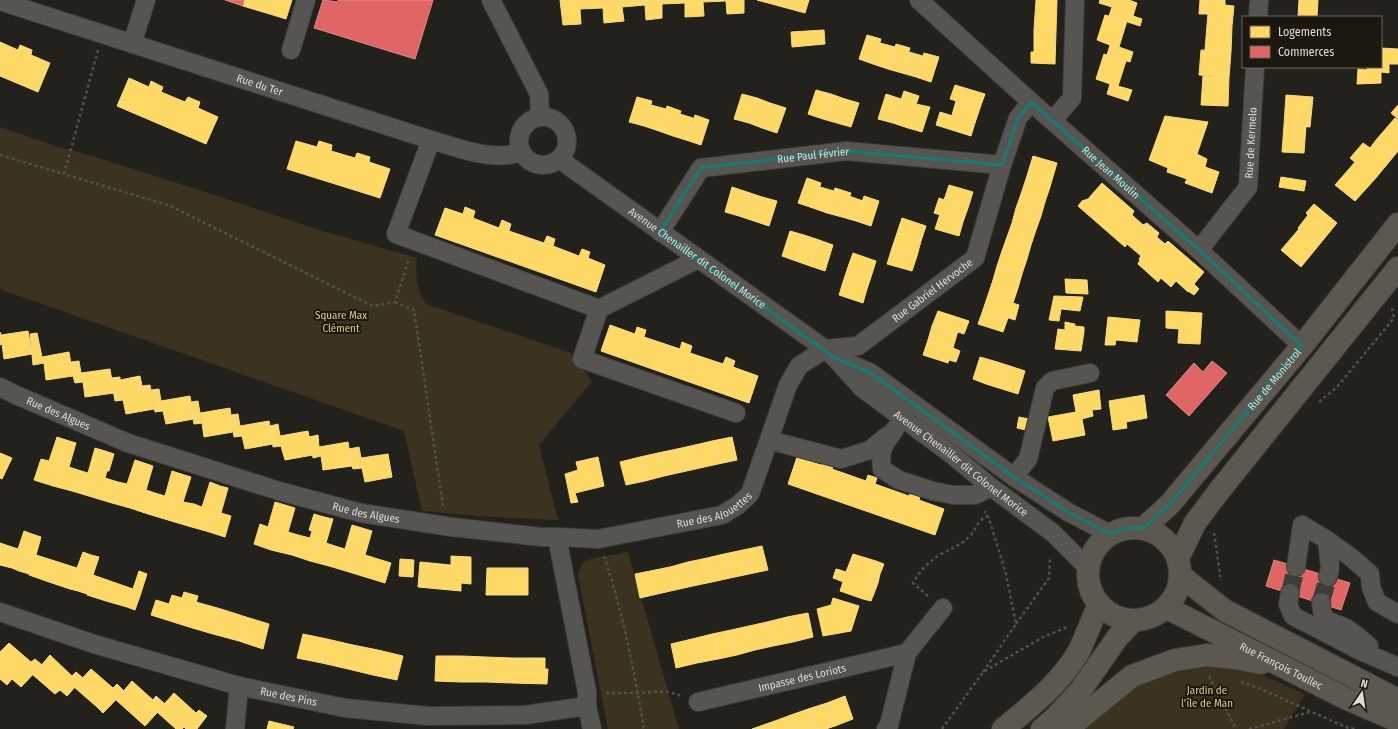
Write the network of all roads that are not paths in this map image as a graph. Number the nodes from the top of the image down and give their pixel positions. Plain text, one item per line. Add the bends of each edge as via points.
1 (146, 0) edge
2 (306, 0) edge
3 (491, 0) edge
4 (919, 0) edge
5 (1075, 0) edge
6 (1259, 0) edge
7 (0, 1) edge
8 (1258, 16) edge
9 (132, 44) junction
10 (291, 50) dead end
11 (1255, 68) edge
12 (1031, 102) junction
13 (540, 116) junction
14 (1053, 120) junction
15 (431, 140) junction
16 (520, 152) junction
17 (559, 159) junction
18 (1002, 165) junction
19 (1398, 224) edge
20 (660, 232) junction
21 (1198, 250) junction
22 (698, 259) junction
23 (1394, 274) edge
24 (599, 309) junction
25 (1302, 346) junction
26 (830, 353) junction
27 (1090, 373) dead end
28 (0, 387) edge
29 (736, 412) dead end
30 (899, 424) junction
31 (769, 440) junction
32 (1014, 478) junction
33 (991, 487) junction
34 (1144, 528) junction
35 (1110, 534) junction
36 (557, 537) junction
37 (1327, 540) junction
38 (1179, 566) junction
39 (1296, 567) tunnel mouth
40 (1088, 568) junction
41 (1328, 577) tunnel mouth
42 (1290, 593) tunnel mouth
43 (1321, 602) tunnel mouth
44 (943, 608) road end
45 (1167, 608) junction
46 (1394, 608) edge
47 (0, 612) edge
48 (1095, 614) junction
49 (1134, 620) junction
50 (907, 653) junction
51 (1395, 665) edge
52 (1287, 669) junction
53 (239, 686) junction
54 (587, 699) junction
55 (1398, 700) edge
56 (698, 702) road end
57 (1398, 721) edge
58 (235, 729) edge
59 (592, 729) edge
60 (886, 729) edge
61 (1003, 729) edge
62 (1042, 729) edge
63 (1067, 729) edge

1 - 9 street
2 - 10 street
3 - 13 street via 539,94
4 - 12 street, Rue Jean Moulin
5 - 14 street via 1072,98
6 - 8 street
7 - 9 street, Rue du Ter
9 - 15 street, Rue du Ter
11 - 21 street, Rue de Kermelo via 1248,187
12 - 14 street, Rue Jean Moulin
12 - 18 street, Rue Gabriel Hervoche via 1018,118
13 - 16 street via 532,118 521,129 518,136
13 - 17 street via 555,119 565,131 567,146
14 - 21 street, Rue Jean Moulin
15 - 16 street, Rue du Ter via 482,154 512,155
15 - 24 street via 396,234
16 - 17 street via 538,165 546,165
17 - 20 street, Avenue Chenailler dit Colonel Morice
18 - 20 street, Rue Paul Février via 846,151 701,168
18 - 26 street, Rue Gabriel Hervoche via 975,258 858,346
19 - 25 main road, Rue de Monistrol
20 - 22 street, Avenue Chenailler dit Colonel Morice
21 - 25 street, Rue Jean Moulin
22 - 24 street
22 - 26 street, Avenue Chenailler dit Colonel Morice
23 - 38 main road via 1214,497 1195,523
24 - 29 street via 582,359
25 - 34 main road, Rue de Monistrol via 1170,504
26 - 30 street, Avenue Chenailler dit Colonel Morice
26 - 31 street, Rue des Alouettes via 799,366 788,386
26 - 32 street, Avenue Chenailler dit Colonel Morice via 871,373
27 - 32 street via 1052,381 1047,385 1028,459
28 - 36 street, Rue des Algues via 128,442 279,491 361,513 452,528
30 - 31 street via 870,450 841,458
30 - 33 street, Avenue Chenailler dit Colonel Morice via 951,454
30 - 33 street via 882,448 882,469 899,480 953,495 975,495
31 - 36 street, Rue des Alouettes via 750,494 722,515 598,539
32 - 35 street, Avenue Chenailler dit Colonel Morice via 1068,512
33 - 40 street, Avenue Chenailler dit Colonel Morice via 1053,533
34 - 35 main road via 1126,528
34 - 38 main road via 1169,544
35 - 40 main road via 1098,544
36 - 54 street
37 - 39 street via 1302,525
37 - 41 street via 1330,568
37 - 46 street via 1370,574 1371,588 1377,602
38 - 45 main road via 1178,590
38 - 55 main road, Rue François Toullec via 1218,606
40 - 48 main road
42 - 51 street via 1288,604 1293,616 1363,652
43 - 51 street via 1321,612 1328,621 1346,628
44 - 50 street
45 - 49 main road via 1156,616
45 - 52 main road, Rue François Toullec
47 - 53 street, Rue des Pins via 94,644
48 - 49 main road via 1111,614
48 - 61 main road via 1078,651 1057,681 1031,707
49 - 62 main road via 1117,638 1080,691
50 - 56 street, Impasse des Loriots
50 - 60 street
52 - 57 main road, Rue François Toullec
52 - 63 main road via 1207,655 1175,660 1132,676
53 - 54 street, Rue des Pins via 345,708 428,716 525,715
53 - 58 street
54 - 59 street

